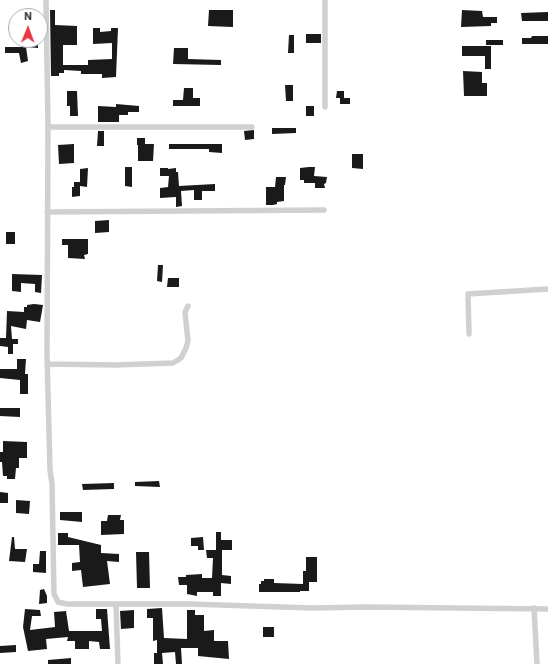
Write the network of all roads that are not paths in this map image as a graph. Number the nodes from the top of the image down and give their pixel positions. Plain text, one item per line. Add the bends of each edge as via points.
1 (46, 0) edge
2 (325, 0) edge
3 (325, 107) dead end
4 (252, 126) dead end
5 (48, 127) junction
6 (324, 210) dead end
7 (47, 212) junction
8 (548, 289) edge
9 (188, 306) dead end
10 (469, 334) dead end
11 (47, 364) junction
12 (116, 604) junction
13 (534, 608) junction
14 (548, 609) edge
15 (118, 664) edge
16 (537, 664) edge

1 - 5 street
2 - 3 street
4 - 5 street
5 - 7 street
6 - 7 street
7 - 11 street
8 - 10 street via 468,294
9 - 11 street via 185,312 188,341 180,358 173,363
11 - 12 street via 54,594 58,602 67,604
12 - 13 street via 312,608
12 - 15 street
13 - 14 street
13 - 16 street

